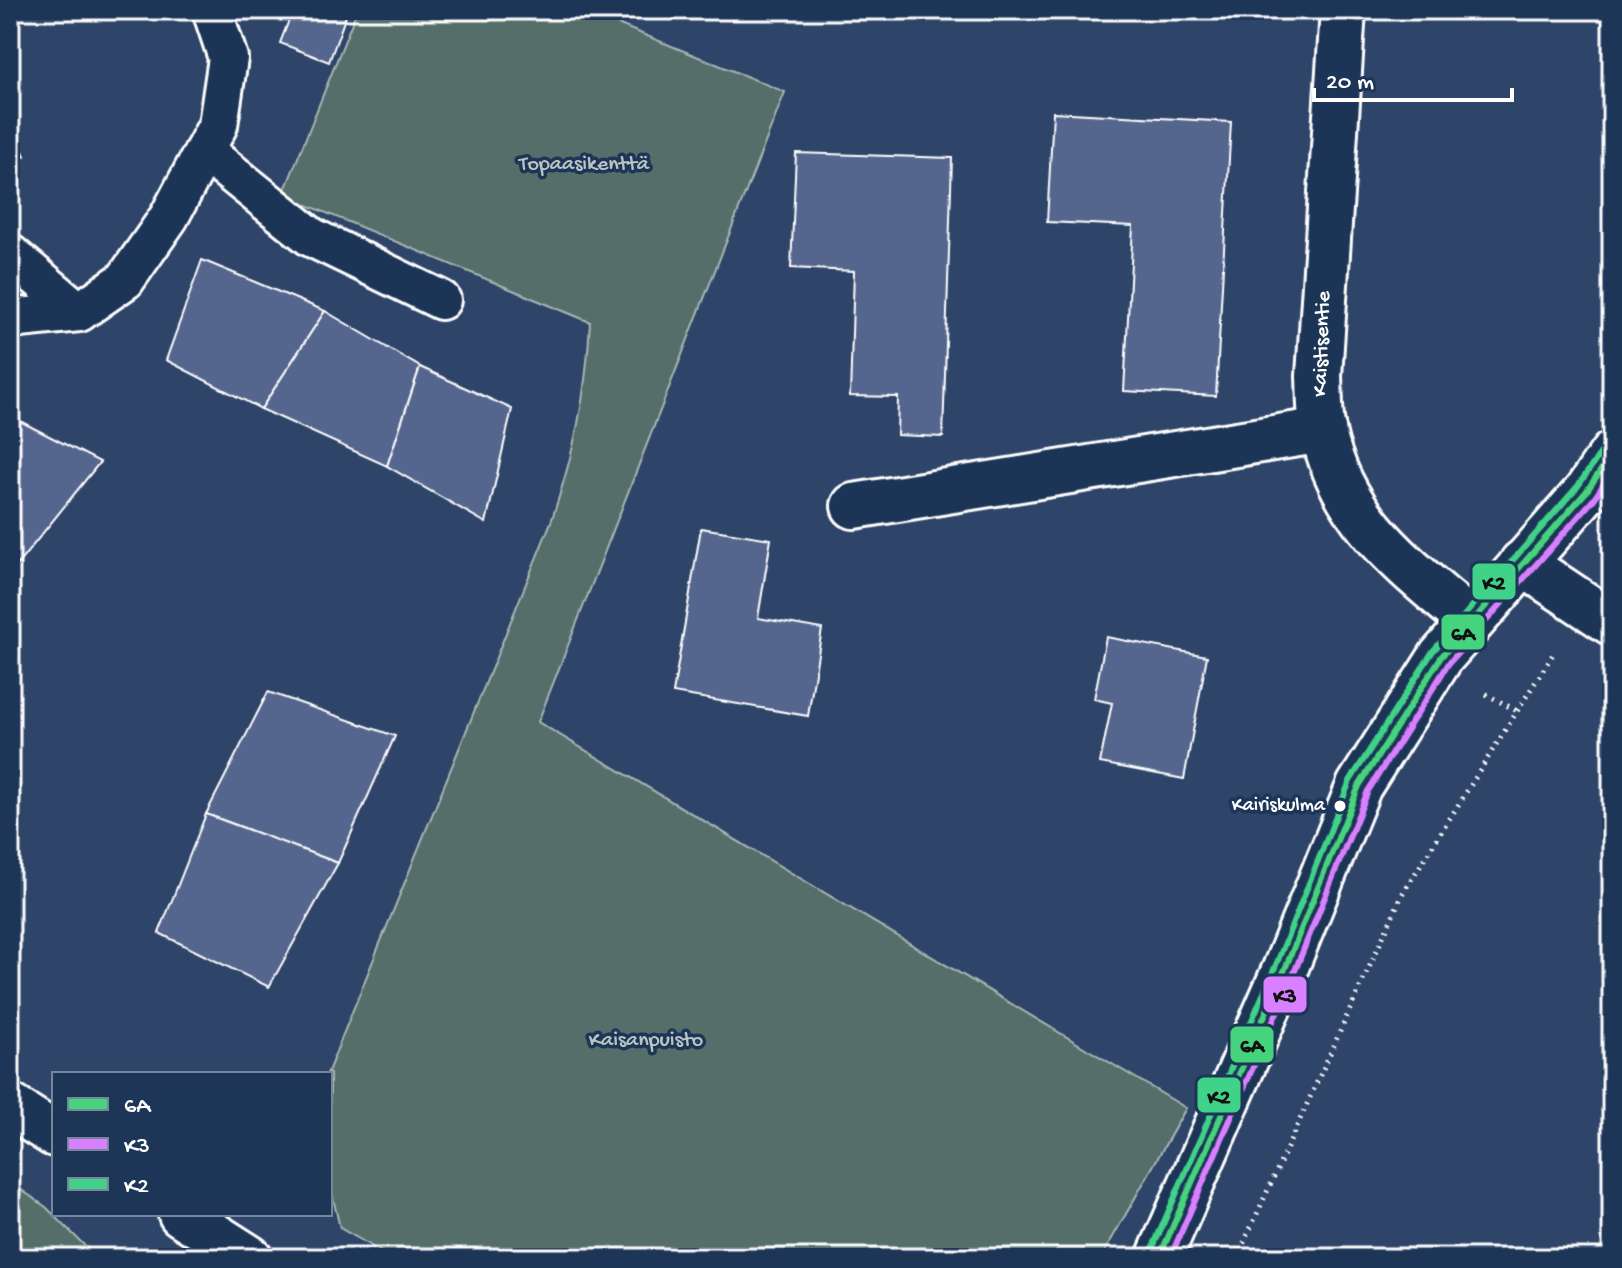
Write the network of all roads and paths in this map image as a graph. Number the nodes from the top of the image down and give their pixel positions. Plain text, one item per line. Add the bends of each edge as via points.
1 (212, 10) edge
2 (1343, 10) edge
3 (204, 151) junction
4 (10, 254) edge
5 (441, 300) dead end
6 (79, 312) junction
7 (10, 319) edge
8 (1323, 430) junction
9 (1612, 454) edge
10 (854, 506) dead end
11 (1522, 563) junction
12 (1599, 615) edge
13 (1471, 622) junction
14 (10, 1107) edge
15 (52, 1133) edge
16 (184, 1216) edge
17 (10, 1247) edge
18 (28, 1258) edge
19 (250, 1258) edge
20 (1159, 1258) edge
21 (1237, 1258) edge

1 - 3 lane via 228,58 218,125
2 - 8 street, Kaistisentie via 1319,376
3 - 5 lane via 311,237
3 - 6 lane via 169,217 125,280
4 - 6 lane
6 - 7 lane
8 - 10 street
8 - 13 street, Kaistisentie via 1340,484 1368,530
9 - 11 street via 1586,492
11 - 12 street
11 - 13 street
12 - 21 path via 1403,893
13 - 20 street via 1441,657 1359,786
14 - 15 street
16 - 19 street
17 - 18 path

